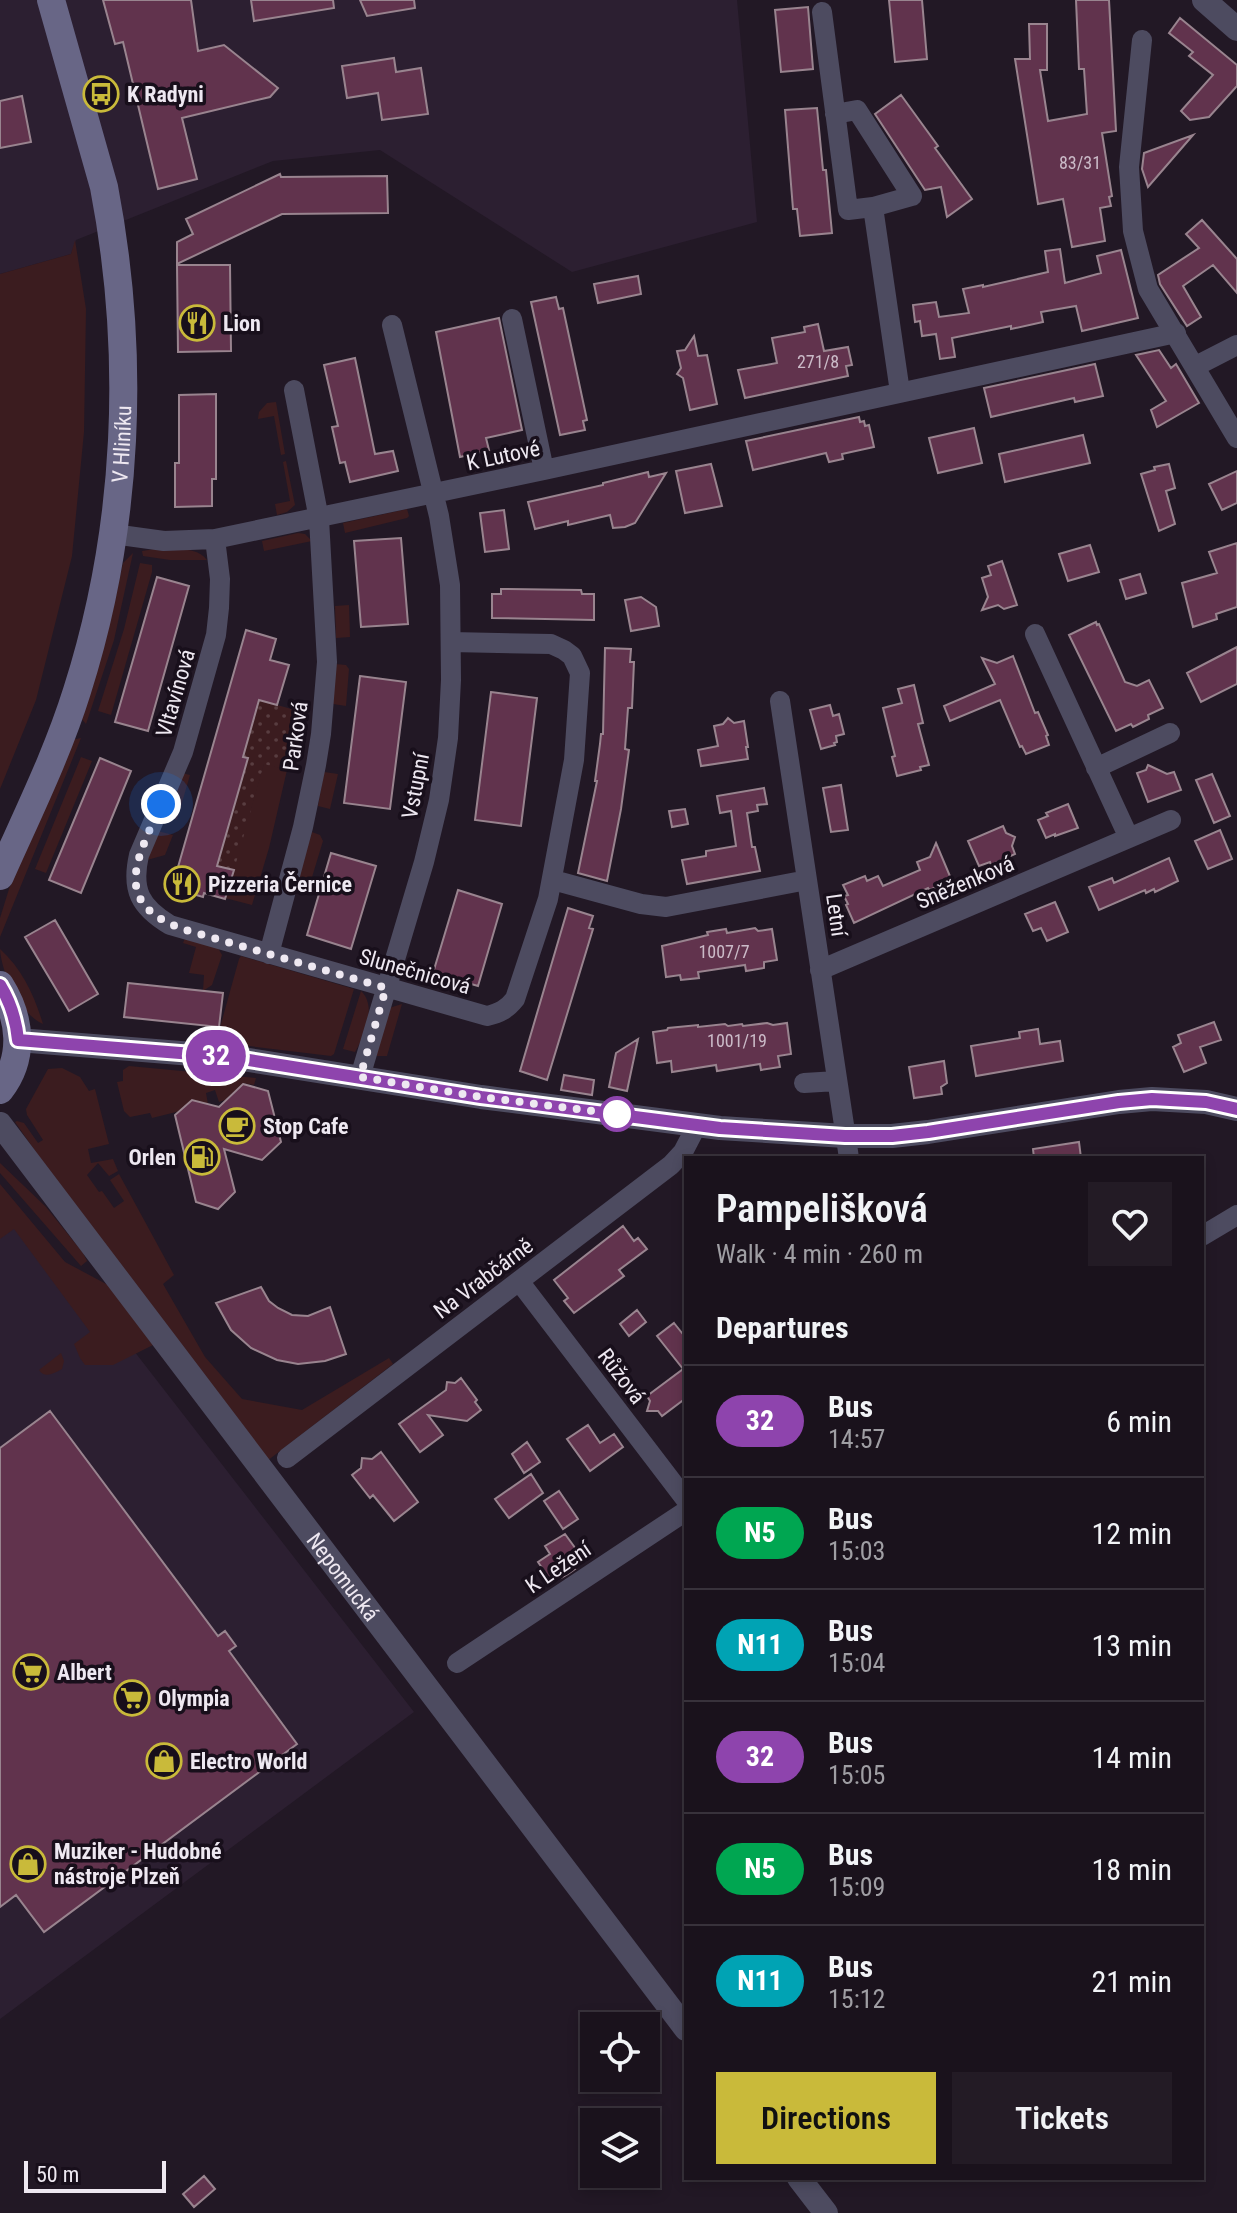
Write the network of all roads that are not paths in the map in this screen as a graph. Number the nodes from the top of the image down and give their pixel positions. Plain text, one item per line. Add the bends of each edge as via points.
1 (51, 0) edge
2 (1204, 0) edge
3 (822, 12) dead end
4 (1237, 29) edge
5 (1142, 40) dead end
6 (835, 114) junction
7 (873, 207) junction
8 (512, 319) dead end
9 (392, 325) dead end
10 (1176, 333) junction
11 (1237, 345) edge
12 (1196, 366) junction
13 (294, 390) dead end
14 (900, 392) junction
15 (1237, 438) edge
16 (544, 470) junction
17 (434, 494) junction
18 (319, 519) junction
19 (113, 534) junction
20 (215, 539) junction
21 (1035, 634) dead end
22 (451, 642) junction
23 (780, 701) dead end
24 (1170, 733) dead end
25 (1096, 768) junction
26 (1171, 820) dead end
27 (1129, 838) junction
28 (0, 876) edge
29 (553, 880) junction
30 (807, 880) junction
31 (269, 954) junction
32 (820, 970) junction
33 (0, 985) edge
34 (386, 988) junction
35 (18, 1040) junction
36 (360, 1077) junction
37 (837, 1081) junction
38 (804, 1083) dead end
39 (0, 1090) edge
40 (1237, 1109) edge
41 (0, 1124) edge
42 (697, 1125) junction
43 (847, 1147) edge
44 (1237, 1215) edge
45 (1204, 1235) edge
46 (519, 1281) junction
47 (287, 1458) dead end
48 (684, 1497) edge
49 (684, 1512) edge
50 (457, 1663) dead end
51 (684, 2026) edge
52 (801, 2180) edge
53 (826, 2213) edge

1 - 19 main road, V Hliníku via 104,187 117,272 124,415
2 - 4 street
3 - 6 street
5 - 10 street via 1129,167 1133,231 1148,289
6 - 7 street via 848,210
6 - 7 street via 857,110 912,196
7 - 14 street
8 - 16 street
9 - 17 street, Vstupní
10 - 12 street
10 - 14 street, K Lutové
11 - 12 street
12 - 15 street
13 - 18 street, Parková
14 - 16 street, K Lutové
16 - 17 street, K Lutové
17 - 18 street, K Lutové
17 - 22 street, Vstupní via 450,585
18 - 20 street, K Lutové
18 - 31 street, Parková via 327,662 321,734
19 - 20 street, K Lutové via 164,541
19 - 28 main road, V Hliníku via 77,691
20 - 31 street, Vltavínová via 220,579 216,635 183,752 139,855 136,886 146,908 170,925
21 - 25 street
22 - 29 street, Slunečnicová via 551,644 577,665 581,685 574,760
22 - 34 street, Vstupní via 448,738 439,800
23 - 30 street, Letní
24 - 25 street
25 - 27 street
26 - 27 street, Sněženková
27 - 32 street, Sněženková
29 - 30 street via 666,907
29 - 34 street, Slunečnicová via 515,999 499,1013 475,1014
30 - 32 street, Letní
31 - 34 street, Slunečnicová
32 - 37 street, Letní
33 - 35 main road via 16,1020
34 - 36 street, Vstupní
35 - 36 street via 230,1057
35 - 39 main road via 14,1065
36 - 42 street
37 - 38 street
37 - 43 street, Letní
40 - 43 street via 1206,1102 1119,1102
41 - 51 street, Nepomucká
42 - 43 street
42 - 46 street, Na Vrabčárně via 671,1165
44 - 45 street
46 - 47 street, Na Vrabčárně
46 - 48 street, Růžová
49 - 50 street, K Ležení
52 - 53 street

